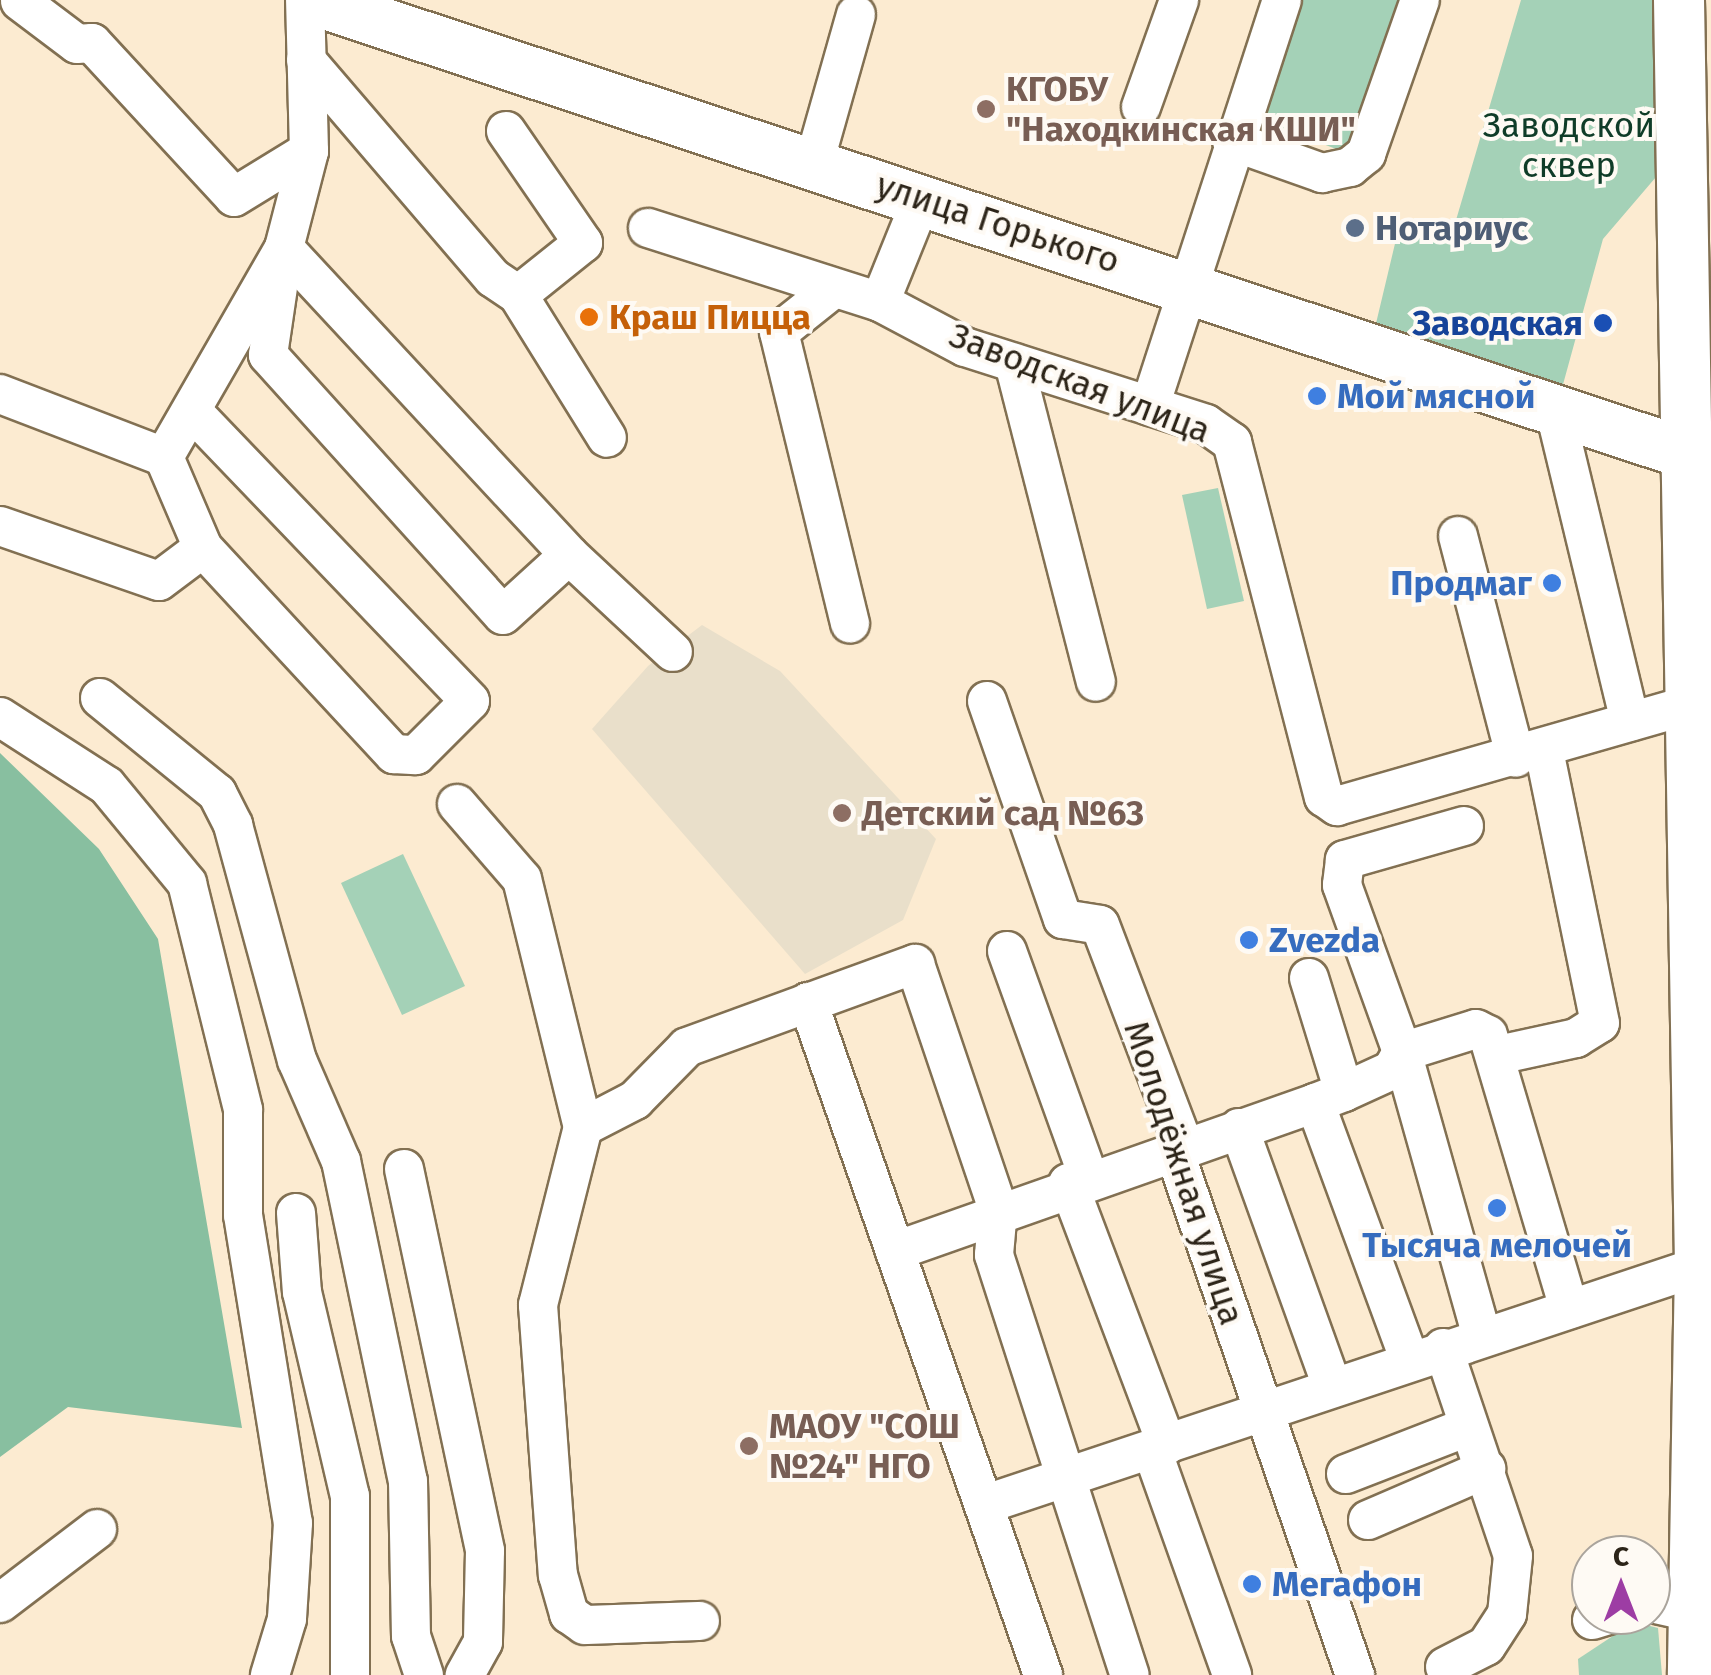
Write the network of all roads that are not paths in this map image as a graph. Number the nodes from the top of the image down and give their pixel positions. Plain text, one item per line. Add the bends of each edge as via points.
1 (20, 0) edge
2 (309, 0) edge
3 (1179, 0) edge
4 (1282, 0) edge
5 (1420, 0) edge
6 (856, 16) dead end
7 (1690, 21) edge
8 (306, 60) junction
9 (1142, 108) dead end
10 (506, 131) dead end
11 (1232, 141) junction
12 (309, 151) junction
13 (814, 163) junction
14 (922, 198) junction
15 (648, 228) dead end
16 (284, 248) junction
17 (1184, 284) junction
18 (834, 289) junction
19 (518, 295) junction
20 (880, 302) junction
21 (1014, 363) junction
22 (0, 394) edge
23 (1150, 406) junction
24 (194, 414) junction
25 (1559, 428) dead end
26 (606, 438) dead end
27 (1682, 452) junction
28 (164, 457) junction
29 (0, 526) edge
30 (1458, 536) dead end
31 (204, 548) junction
32 (570, 555) junction
33 (850, 624) dead end
34 (674, 652) dead end
35 (1096, 682) dead end
36 (100, 698) dead end
37 (987, 702) dead end
38 (1690, 705) junction
39 (0, 717) edge
40 (1630, 722) junction
41 (1530, 754) junction
42 (457, 804) dead end
43 (1702, 818) edge
44 (1464, 826) dead end
45 (1007, 951) dead end
46 (1309, 978) dead end
47 (808, 1002) junction
48 (1402, 1052) junction
49 (1498, 1055) junction
50 (1330, 1098) junction
51 (583, 1127) junction
52 (1238, 1128) junction
53 (1183, 1144) junction
54 (404, 1169) dead end
55 (1078, 1179) junction
56 (998, 1210) junction
57 (296, 1213) dead end
58 (896, 1250) junction
59 (1700, 1266) junction
60 (1569, 1309) junction
61 (1482, 1336) junction
62 (1426, 1353) junction
63 (1332, 1386) junction
64 (1261, 1410) junction
65 (1468, 1427) junction
66 (1159, 1447) junction
67 (1486, 1469) junction
68 (1346, 1474) dead end
69 (1069, 1478) junction
70 (989, 1503) junction
71 (1368, 1520) dead end
72 (97, 1529) dead end
73 (0, 1603) edge
74 (1674, 1608) edge
75 (700, 1620) dead end
76 (1445, 1666) dead end
77 (420, 1674) edge
78 (270, 1675) edge
79 (350, 1675) edge
80 (467, 1675) edge
81 (1044, 1675) edge
82 (1130, 1675) edge
83 (1232, 1675) edge
84 (1355, 1675) edge
85 (1694, 1675) edge

1 - 12 street via 76,44 92,42 234,197
2 - 8 street
2 - 13 main road, улица Горького
3 - 9 street
4 - 11 street
5 - 11 street via 1366,154 1350,167 1322,173
6 - 13 street
7 - 27 main road
8 - 12 street
8 - 19 street via 468,250
10 - 19 street via 583,243
11 - 17 street
12 - 16 street
13 - 14 main road, улица Горького
14 - 17 main road, улица Горького
14 - 20 street
15 - 18 street, Заводская улица
16 - 24 street
16 - 32 street
16 - 32 street via 268,355 503,615
17 - 23 street
17 - 27 main road, улица Горького
18 - 20 street, Заводская улица
18 - 33 street via 779,332
19 - 26 street
20 - 21 street, Заводская улица
21 - 23 street, Заводская улица
21 - 35 street
22 - 28 street
23 - 41 street, Заводская улица via 1232,442 1324,797 1356,806
24 - 28 street
24 - 31 street via 470,702 416,755 394,754
25 - 40 street
27 - 38 main road
28 - 31 street
29 - 31 street via 159,581
30 - 41 street
32 - 34 street
36 - 77 street via 217,794 234,824 297,1060 341,1161 408,1481
37 - 53 street, Молодёжная улица via 1063,919 1100,926
38 - 40 street
38 - 43 main road
39 - 78 street via 106,786 187,883 242,1110 242,1215 293,1523 287,1619
40 - 41 street
41 - 49 street via 1600,1023 1576,1038
42 - 51 street via 522,879
43 - 59 main road
44 - 48 street via 1346,860 1342,886
45 - 55 street
46 - 50 street
47 - 51 street via 687,1047 635,1100
47 - 56 street via 915,964
47 - 58 street
48 - 49 street via 1476,1029
48 - 50 street via 1392,1070
48 - 61 street
49 - 60 street
50 - 52 street
50 - 62 street
51 - 75 street via 538,1305 558,1575 569,1614 585,1625
52 - 53 street
52 - 63 street
53 - 55 street
53 - 64 street, Молодёжная улица via 1178,1165
54 - 80 street via 484,1551 483,1642
55 - 56 street
55 - 66 street
56 - 58 street
56 - 69 street via 994,1255
57 - 79 street via 302,1292 350,1496
58 - 70 street
59 - 60 street
59 - 74 main road
60 - 61 street
61 - 62 street
62 - 63 street
62 - 65 street
63 - 64 street
64 - 66 street
64 - 84 street, Молодёжная улица
65 - 67 street
65 - 68 street
66 - 69 street
66 - 83 street
67 - 71 street
67 - 76 street via 1509,1530 1510,1599 1486,1646
69 - 70 street
69 - 82 street
70 - 81 street
72 - 73 street
74 - 85 main road

